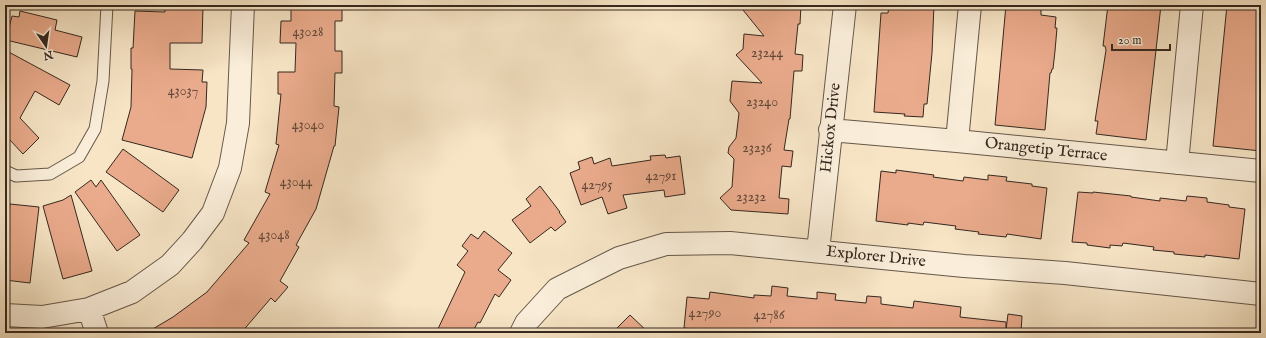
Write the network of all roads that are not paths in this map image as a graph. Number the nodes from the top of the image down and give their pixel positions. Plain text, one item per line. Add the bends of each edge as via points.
1 (107, 5) edge
2 (242, 5) edge
3 (845, 5) edge
4 (970, 5) edge
5 (1192, 5) edge
6 (830, 130) junction
7 (957, 141) junction
8 (1177, 163) junction
9 (5, 170) edge
10 (1261, 171) edge
11 (818, 251) junction
12 (1261, 294) edge
13 (89, 309) junction
14 (5, 315) edge
15 (97, 333) edge
16 (521, 333) edge

1 - 9 lane via 103,81 95,129 79,157 50,174 16,176
2 - 13 street via 238,123 230,168 214,213 170,265 132,292
3 - 6 street, Hickox Drive
4 - 7 street
5 - 8 street
6 - 7 street, Orangetip Terrace
6 - 11 street, Hickox Drive
7 - 8 street, Orangetip Terrace
8 - 10 street, Orangetip Terrace
11 - 12 street, Explorer Drive
11 - 16 street, Explorer Drive via 730,243 666,244 618,258 558,289 526,323
13 - 14 street via 42,316
13 - 15 street

